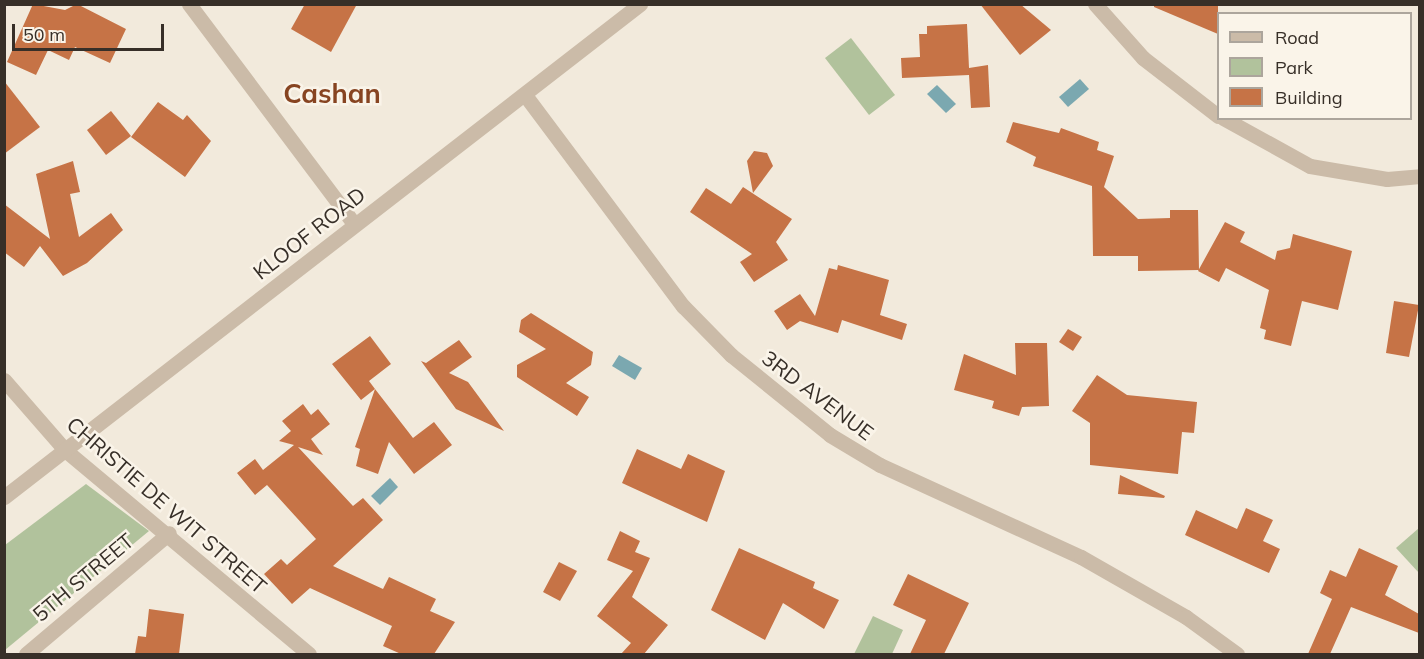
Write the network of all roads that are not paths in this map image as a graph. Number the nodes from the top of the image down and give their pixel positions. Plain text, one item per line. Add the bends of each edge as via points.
1 (189, 4) edge
2 (640, 4) edge
3 (1095, 4) edge
4 (525, 95) junction
5 (1217, 115) edge
6 (1227, 120) edge
7 (1419, 176) edge
8 (354, 224) junction
9 (4, 380) edge
10 (65, 450) junction
11 (4, 497) edge
12 (169, 533) junction
13 (26, 654) edge
14 (309, 654) edge
15 (1237, 654) edge

1 - 8 street
2 - 4 street, KLOOF ROAD
3 - 5 street via 1143,58
4 - 8 street, KLOOF ROAD
4 - 15 street, 3RD AVENUE via 683,306 731,355 830,435 880,465 1081,557 1186,617
6 - 7 street via 1310,166 1387,179
8 - 10 street, KLOOF ROAD
9 - 10 street, CHRISTIE DE WIT STREET
10 - 11 street, KLOOF ROAD
10 - 12 street, CHRISTIE DE WIT STREET
12 - 13 street, 5TH STREET
12 - 14 street, CHRISTIE DE WIT STREET

